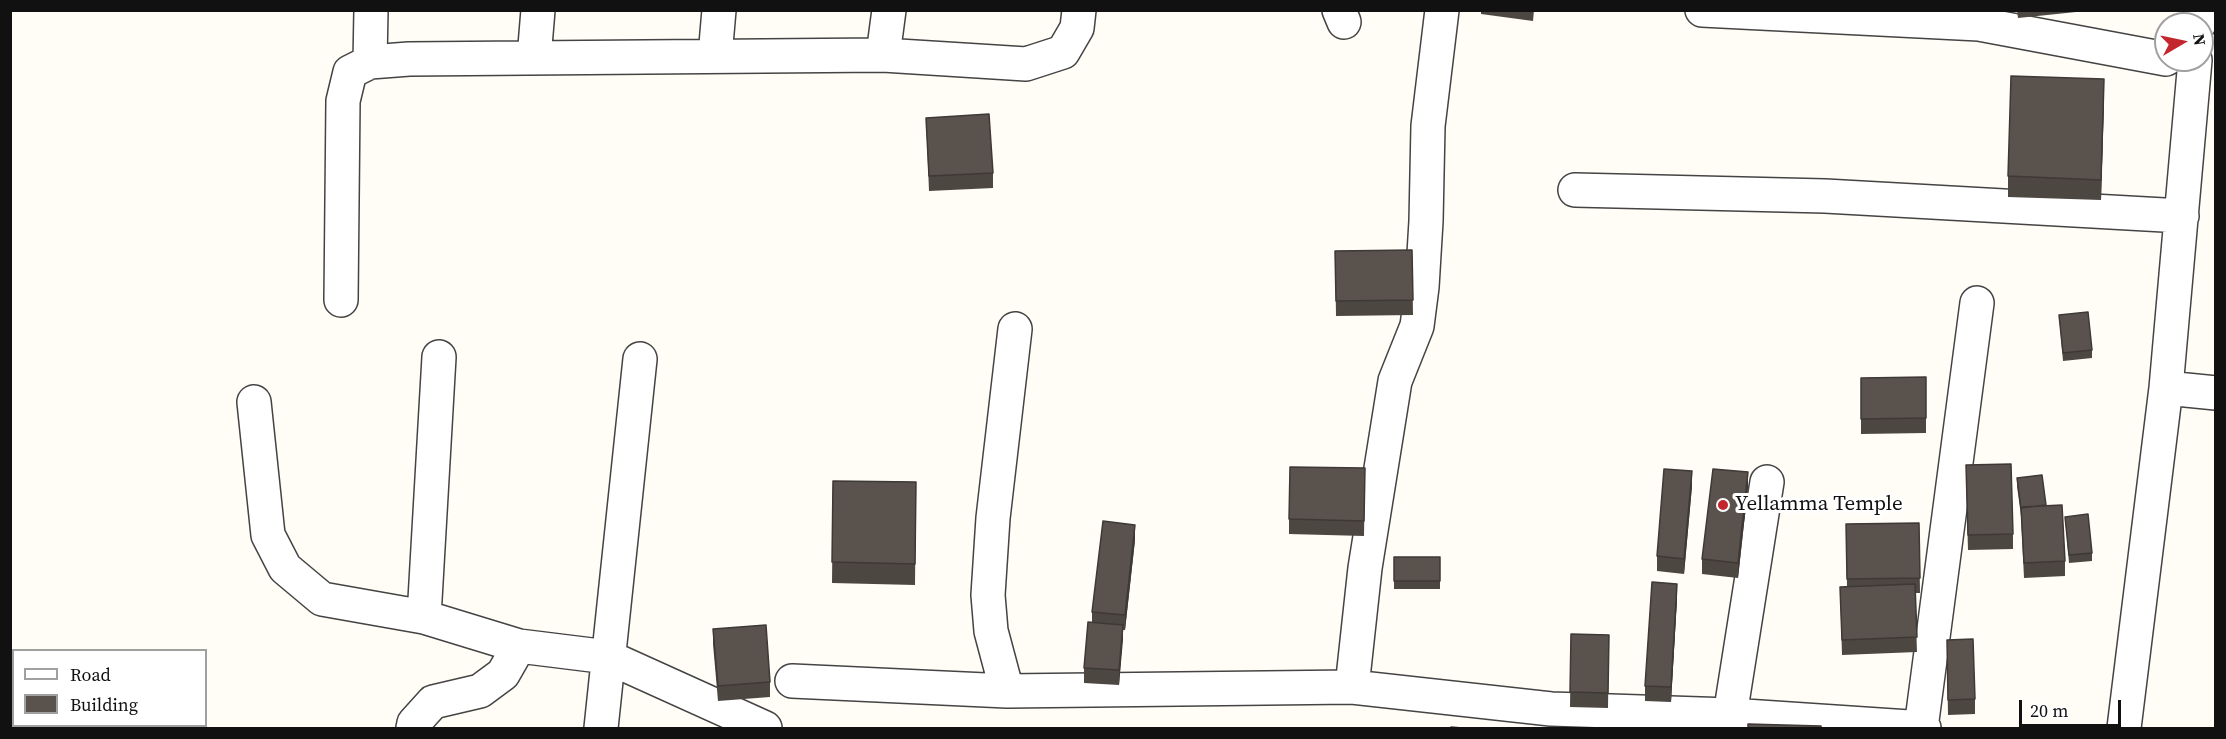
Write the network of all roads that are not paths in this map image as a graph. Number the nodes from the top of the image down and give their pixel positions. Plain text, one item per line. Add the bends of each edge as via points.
1 (371, 10) edge
2 (538, 10) edge
3 (719, 10) edge
4 (889, 10) edge
5 (1079, 10) edge
6 (1442, 10) edge
7 (1702, 10) edge
8 (1980, 17) edge
9 (883, 54) junction
10 (2154, 55) edge
11 (715, 56) junction
12 (534, 58) junction
13 (370, 62) junction
14 (2182, 72) edge
15 (1575, 190) dead end
16 (2182, 216) junction
17 (341, 300) dead end
18 (1977, 303) dead end
19 (1015, 329) dead end
20 (440, 357) dead end
21 (640, 359) dead end
22 (2166, 388) junction
23 (2216, 393) edge
24 (254, 402) dead end
25 (1767, 482) dead end
26 (424, 617) junction
27 (519, 646) junction
28 (608, 657) junction
29 (792, 681) dead end
30 (1352, 687) junction
31 (1007, 691) junction
32 (1729, 722) edge
33 (1922, 728) edge
34 (412, 729) edge
35 (601, 729) edge
36 (765, 729) edge
37 (2124, 729) edge

1 - 13 street
2 - 12 street
3 - 11 street
4 - 9 street
5 - 9 street via 1077,28 1063,52 1026,64
6 - 30 street via 1428,126 1426,221 1417,326 1395,381 1365,568
7 - 8 street
8 - 10 street
9 - 11 street
11 - 12 street
12 - 13 street
13 - 17 street via 350,72 343,101
14 - 16 street
15 - 16 street via 1825,196
16 - 22 street
18 - 33 street
19 - 31 street via 988,595 991,632
20 - 26 street
21 - 28 street
22 - 23 street
22 - 37 street
24 - 26 street via 268,535 285,568 322,599
25 - 32 street
26 - 27 street
27 - 28 street
27 - 34 street via 503,674 480,692 433,702
28 - 35 street
28 - 36 street
29 - 31 street
30 - 31 street
30 - 32 street via 1551,710
32 - 33 street

